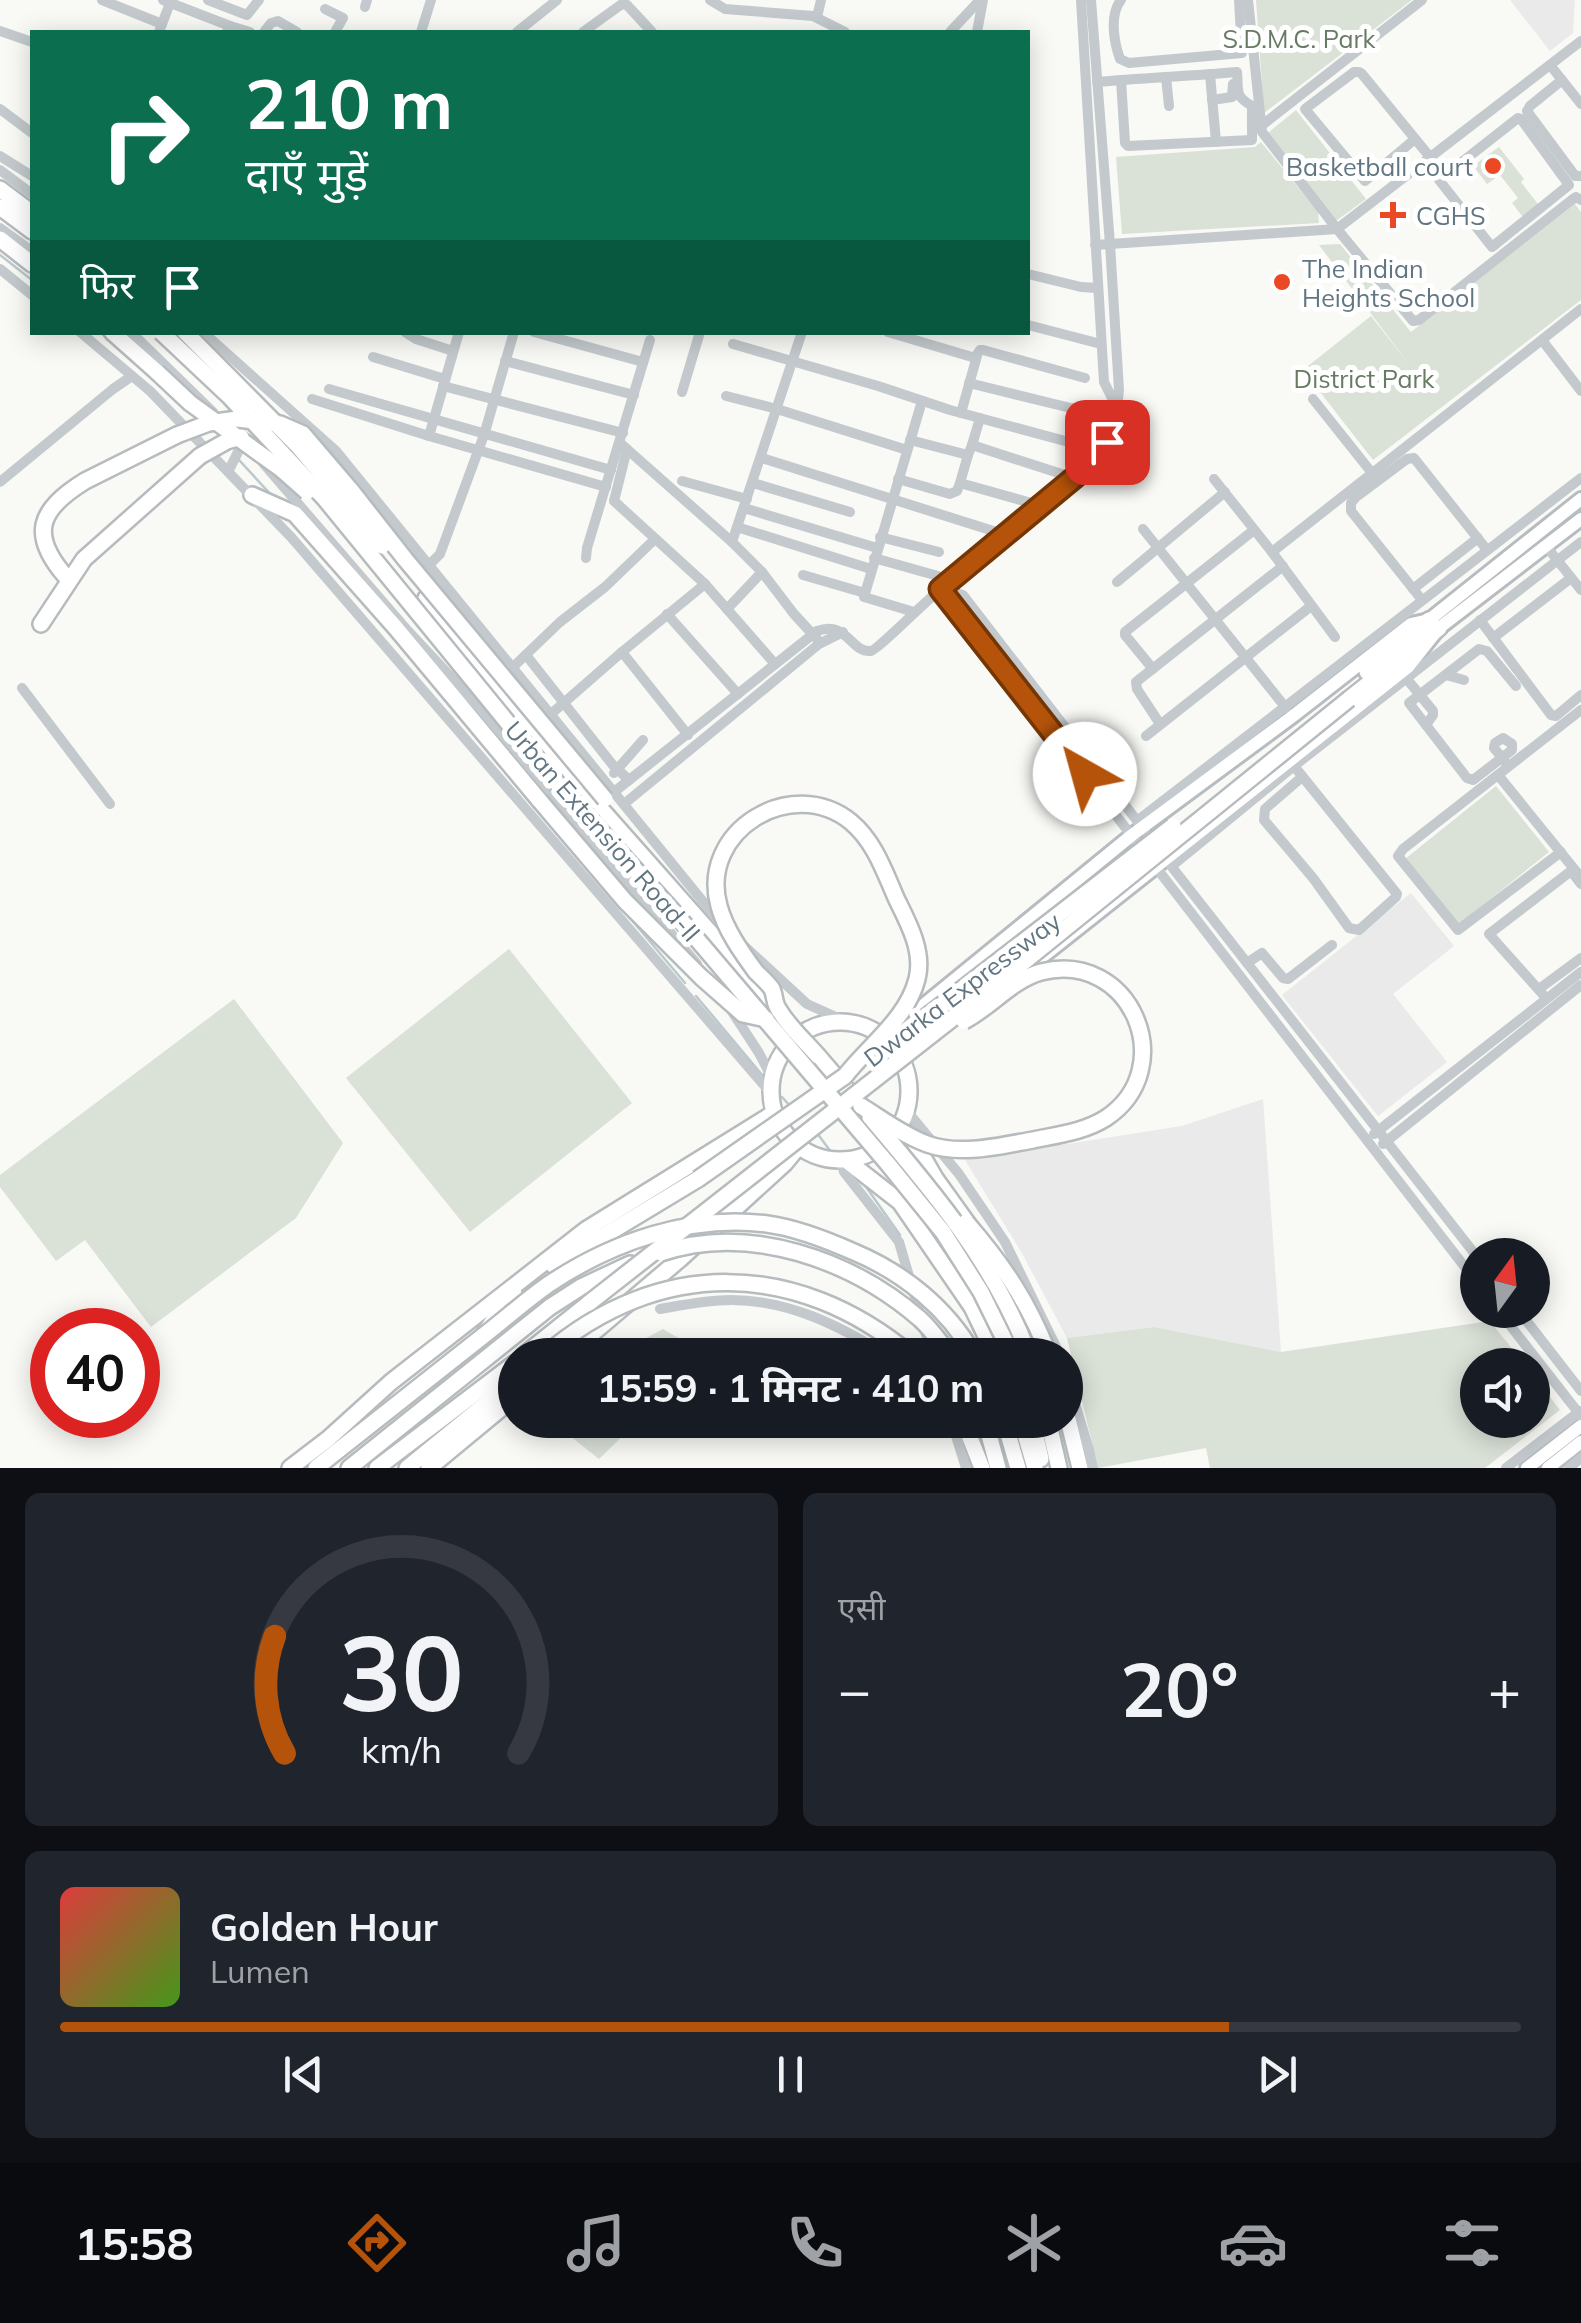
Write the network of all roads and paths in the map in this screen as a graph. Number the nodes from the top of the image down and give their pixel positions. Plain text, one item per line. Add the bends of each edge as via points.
1 (101, 0) edge
2 (208, 0) edge
3 (259, 0) edge
4 (431, 0) edge
5 (558, 0) edge
6 (710, 0) edge
7 (822, 0) edge
8 (981, 0) edge
9 (1081, 0) edge
10 (1091, 0) edge
11 (1121, 0) edge
12 (1238, 0) edge
13 (1248, 0) edge
14 (1422, 0) edge
15 (166, 2) edge
16 (325, 9) dead end
17 (817, 17) junction
18 (160, 28) edge
19 (228, 29) edge
20 (265, 30) edge
21 (293, 30) edge
22 (336, 30) edge
23 (421, 30) edge
24 (520, 30) edge
25 (586, 30) edge
26 (650, 30) edge
27 (842, 30) edge
28 (952, 30) edge
29 (977, 30) edge
30 (1115, 33) junction
31 (3, 34) edge
32 (1094, 35) junction
33 (1581, 40) edge
34 (30, 41) edge
35 (30, 52) edge
36 (1550, 66) junction
37 (1232, 73) junction
38 (1210, 74) junction
39 (1166, 77) junction
40 (1121, 80) junction
41 (1562, 80) junction
42 (1098, 82) junction
43 (1212, 100) junction
44 (1501, 103) junction
45 (1581, 104) edge
46 (1169, 106) dead end
47 (0, 109) edge
48 (1514, 120) junction
49 (1261, 126) junction
50 (30, 132) edge
51 (1416, 139) junction
52 (1216, 142) junction
53 (0, 156) edge
54 (1430, 157) junction
55 (0, 170) edge
56 (30, 175) edge
57 (1581, 176) edge
58 (0, 189) edge
59 (30, 192) edge
60 (1581, 200) edge
61 (0, 207) edge
62 (30, 212) edge
63 (0, 228) edge
64 (1336, 229) junction
65 (30, 230) edge
66 (0, 238) edge
67 (1110, 244) junction
68 (1095, 246) junction
69 (30, 249) edge
70 (30, 262) edge
71 (0, 269) edge
72 (1030, 274) edge
73 (1097, 288) junction
74 (30, 292) edge
75 (1581, 310) edge
76 (1030, 326) edge
77 (84, 335) edge
78 (115, 335) edge
79 (134, 335) edge
80 (164, 335) edge
81 (188, 335) edge
82 (206, 335) edge
83 (410, 335) edge
84 (458, 335) edge
85 (513, 335) edge
86 (545, 335) edge
87 (699, 335) edge
88 (801, 335) edge
89 (898, 335) edge
90 (650, 340) dead end
91 (1542, 340) junction
92 (733, 344) dead end
93 (1101, 344) junction
94 (453, 350) junction
95 (977, 356) junction
96 (373, 357) dead end
97 (505, 361) junction
98 (793, 361) junction
99 (643, 362) junction
100 (132, 376) junction
101 (1086, 378) dead end
102 (444, 382) junction
103 (969, 383) junction
104 (330, 389) dead end
105 (682, 392) dead end
106 (1581, 392) edge
107 (634, 395) junction
108 (726, 396) dead end
109 (312, 399) dead end
110 (1314, 399) dead end
111 (494, 400) junction
112 (922, 400) junction
113 (777, 409) junction
114 (1117, 409) junction
115 (1087, 412) dead end
116 (961, 413) junction
117 (980, 418) junction
118 (434, 420) junction
119 (302, 434) junction
120 (484, 435) junction
121 (429, 436) junction
122 (243, 442) junction
123 (623, 442) junction
124 (908, 445) junction
125 (478, 449) junction
126 (970, 450) junction
127 (1102, 451) junction
128 (762, 458) junction
129 (228, 470) junction
130 (612, 470) junction
131 (1372, 472) junction
132 (1074, 478) junction
133 (1581, 478) edge
134 (898, 479) junction
135 (1214, 479) dead end
136 (682, 481) dead end
137 (0, 482) edge
138 (753, 483) junction
139 (960, 483) junction
140 (606, 487) junction
141 (1225, 492) junction
142 (252, 495) junction
143 (325, 499) junction
144 (1581, 499) edge
145 (893, 500) junction
146 (746, 503) junction
147 (1042, 506) junction
148 (850, 512) dead end
149 (1581, 519) edge
150 (737, 528) junction
151 (1143, 529) dead end
152 (1254, 530) junction
153 (1006, 536) junction
154 (1478, 538) junction
155 (655, 539) junction
156 (732, 542) junction
157 (1581, 542) edge
158 (1546, 546) junction
159 (1158, 548) junction
160 (1487, 550) junction
161 (938, 552) dead end
162 (1272, 552) junction
163 (876, 553) junction
164 (586, 558) dead end
165 (1557, 560) junction
166 (430, 564) junction
167 (1282, 566) junction
168 (762, 572) junction
169 (804, 575) dead end
170 (938, 576) dead end
171 (67, 578) dead end
172 (1571, 578) junction
173 (1116, 582) dead end
174 (704, 584) junction
175 (1187, 584) junction
176 (940, 589) junction
177 (1413, 590) junction
178 (1581, 590) edge
179 (865, 593) junction
180 (1422, 600) junction
181 (1312, 606) junction
182 (727, 609) junction
183 (1530, 610) junction
184 (914, 612) junction
185 (667, 614) junction
186 (1215, 620) junction
187 (1480, 620) junction
188 (1539, 620) dead end
189 (40, 624) dead end
190 (1434, 624) junction
191 (1334, 637) dead end
192 (816, 638) junction
193 (1493, 638) junction
194 (622, 652) junction
195 (526, 655) junction
196 (1245, 658) junction
197 (775, 664) junction
198 (513, 667) junction
199 (1152, 669) junction
200 (1446, 675) junction
201 (1406, 678) junction
202 (1464, 680) dead end
203 (1516, 686) dead end
204 (22, 688) dead end
205 (738, 694) junction
206 (1347, 695) junction
207 (1420, 695) junction
208 (1581, 695) edge
209 (563, 703) junction
210 (1581, 710) edge
211 (1288, 711) junction
212 (551, 714) junction
213 (1160, 724) junction
214 (688, 735) junction
215 (1146, 736) dead end
216 (643, 740) dead end
217 (1505, 762) junction
218 (1294, 766) junction
219 (617, 770) junction
220 (1498, 775) junction
221 (1302, 777) junction
222 (630, 780) junction
223 (606, 782) junction
224 (614, 792) junction
225 (1119, 796) junction
226 (110, 804) dead end
227 (624, 804) junction
228 (1109, 805) junction
229 (614, 826) junction
230 (1137, 829) junction
231 (1561, 852) junction
232 (1164, 864) junction
233 (1581, 881) edge
234 (1332, 945) dead end
235 (1581, 958) edge
236 (1247, 963) junction
237 (1579, 982) edge
238 (1542, 994) junction
239 (771, 1013) junction
240 (848, 1022) junction
241 (938, 1030) junction
242 (883, 1038) junction
243 (904, 1065) junction
244 (845, 1076) junction
245 (771, 1085) junction
246 (860, 1106) junction
247 (774, 1113) junction
248 (904, 1116) junction
249 (1382, 1136) junction
250 (1366, 1141) junction
251 (798, 1146) junction
252 (1374, 1151) junction
253 (843, 1159) junction
254 (928, 1185) junction
255 (1462, 1238) edge
256 (1460, 1261) edge
257 (660, 1309) dead end
258 (1512, 1328) edge
259 (1532, 1328) edge
260 (482, 1336) junction
261 (511, 1338) edge
262 (546, 1338) edge
263 (565, 1338) edge
264 (587, 1338) edge
265 (856, 1338) edge
266 (889, 1338) edge
267 (927, 1338) edge
268 (936, 1338) edge
269 (963, 1338) edge
270 (994, 1338) edge
271 (999, 1338) edge
272 (1021, 1338) edge
273 (1032, 1338) edge
274 (1041, 1338) edge
275 (1052, 1338) edge
276 (498, 1349) edge
277 (498, 1375) edge
278 (1581, 1391) edge
279 (498, 1394) edge
280 (498, 1410) edge
281 (1580, 1416) edge
282 (1083, 1429) edge
283 (957, 1438) edge
284 (970, 1438) edge
285 (990, 1438) edge
286 (1009, 1438) edge
287 (1027, 1438) edge
288 (1035, 1438) edge
289 (1057, 1438) edge
290 (1062, 1438) edge
291 (1073, 1438) edge
292 (1581, 1442) edge
293 (1581, 1458) edge
294 (290, 1468) edge
295 (316, 1468) edge
296 (349, 1468) edge
297 (378, 1468) edge
298 (407, 1468) edge
299 (428, 1468) edge
300 (966, 1468) edge
301 (982, 1468) edge
302 (998, 1468) edge
303 (1018, 1468) edge
304 (1039, 1468) edge
305 (1058, 1468) edge
306 (1071, 1468) edge
307 (1080, 1468) edge
308 (1092, 1468) edge
309 (1506, 1468) edge
310 (1526, 1468) edge
311 (1548, 1468) edge
312 (1569, 1468) edge

1 - 18 street
2 - 3 street via 248,16
4 - 23 street
5 - 24 street
6 - 17 street via 725,9
7 - 17 street
8 - 28 street
8 - 29 street
9 - 68 street
10 - 32 street
11 - 30 street
12 - 30 street via 1240,54 1126,63
13 - 49 street
14 - 49 street
15 - 18 street
15 - 19 street
16 - 22 street via 343,18
17 - 27 street
20 - 21 street via 278,21
25 - 26 street via 624,4
30 - 32 street
31 - 34 street
31 - 35 street
32 - 42 street
33 - 36 street
36 - 41 street
36 - 44 street
37 - 38 street
37 - 43 street via 1232,97
37 - 52 street via 1237,72 1242,102 1252,106 1252,140
38 - 39 street
38 - 43 street
39 - 40 street
39 - 46 street
40 - 42 street
40 - 52 street via 1128,146
41 - 45 street
41 - 57 street via 1527,111 1572,173
42 - 67 street
43 - 52 street
44 - 48 street
44 - 54 street
47 - 50 street
48 - 48 street via 1439,180 1492,247 1570,185 1522,119
49 - 64 street
51 - 51 street via 1357,71 1305,108 1365,181
51 - 54 street
53 - 56 street
54 - 64 street
55 - 59 street
58 - 62 highway
60 - 64 street via 1572,198 1416,322
61 - 65 highway
63 - 69 street
64 - 67 street
66 - 70 highway
67 - 68 street
67 - 114 street
68 - 73 street
71 - 74 street
72 - 73 street
73 - 93 street
75 - 91 street
76 - 93 street
77 - 100 street
78 - 143 highway, bridge via 190,403 306,492
79 - 122 street
80 - 143 highway, Urban Extension Road-II, bridge
81 - 229 highway, Urban Extension Road-II, bridge via 298,446
82 - 166 street via 336,451
83 - 94 street
84 - 94 street
85 - 97 street
86 - 99 street
87 - 105 street
88 - 98 street
89 - 95 street
90 - 99 street
91 - 106 street
91 - 131 street
92 - 98 street
93 - 114 street via 1104,382
94 - 102 street
95 - 101 street via 983,350
95 - 103 street
96 - 102 street
97 - 107 street
97 - 111 street
98 - 112 street
98 - 113 street
99 - 107 street
100 - 129 street
100 - 137 street
102 - 111 street
102 - 118 street
103 - 115 street
103 - 116 street
104 - 118 street
107 - 123 street
108 - 113 street
109 - 121 street
110 - 131 street
111 - 120 street
111 - 123 street
112 - 116 street
112 - 124 street
113 - 124 street
113 - 128 street
114 - 127 street
116 - 117 street
117 - 126 street
117 - 127 street
118 - 120 street
118 - 121 street
119 - 171 highway, bridge via 254,419 209,423 166,438 71,490 45,518 42,535
119 - 189 highway, bridge via 254,433 200,456 84,559
119 - 229 highway, bridge via 606,799
120 - 125 street
120 - 130 street
121 - 125 street
122 - 129 street
122 - 245 street via 676,938 760,1053
123 - 130 street
123 - 155 street via 614,501
123 - 156 street
124 - 126 street
124 - 134 street
125 - 140 street
125 - 166 street via 443,547
126 - 132 street
126 - 139 street
127 - 132 street
128 - 138 street
128 - 145 street
129 - 142 street
130 - 140 street
131 - 162 street
132 - 147 street
133 - 160 street
134 - 139 street via 952,494
134 - 145 street
135 - 141 street
136 - 146 street
138 - 146 street
138 - 148 street
139 - 147 street
140 - 164 street
141 - 152 street
141 - 159 street
142 - 239 highway, bridge via 295,514 625,901 690,966 742,1014
142 - 245 street
143 - 239 highway, Urban Extension Road-II, bridge via 556,783
144 - 190 main road
145 - 153 street
145 - 163 street
146 - 150 street
146 - 163 street
147 - 153 street
149 - 158 main road
150 - 156 street
150 - 163 street
151 - 159 street
152 - 162 street
152 - 175 street
153 - 176 street
154 - 160 street
154 - 177 street
154 - 177 street via 1414,458 1356,497 1351,511
155 - 174 street
155 - 195 street
156 - 168 street
157 - 165 street
158 - 165 street
158 - 190 main road
159 - 173 street
159 - 175 street
160 - 180 street
161 - 163 street
162 - 167 street
163 - 170 street
163 - 179 street
165 - 172 street
165 - 187 street
166 - 198 street
167 - 181 street
167 - 186 street
168 - 182 street
168 - 192 street
169 - 179 street
172 - 178 street
172 - 183 street
174 - 182 street
174 - 185 street
175 - 186 street
175 - 199 street via 1125,632
176 - 184 street
176 - 225 street via 962,595
176 - 228 street
177 - 180 street
179 - 184 street
180 - 211 street
181 - 191 street
181 - 196 street
182 - 197 street
183 - 188 street
183 - 193 street
184 - 192 street via 876,650 826,628
185 - 194 street
185 - 205 street
186 - 196 street
186 - 199 street
187 - 193 street
187 - 201 street
190 - 206 highway, Dwarka Expressway
190 - 211 main road via 1410,624
190 - 232 main road via 1408,667
192 - 197 street
192 - 227 street
193 - 208 street via 1550,715
194 - 209 street
194 - 214 street
195 - 198 street
195 - 209 street
196 - 211 street
196 - 213 street
197 - 205 street
198 - 212 street
199 - 213 street via 1136,686
200 - 202 street
200 - 203 street via 1479,649
200 - 207 street
201 - 207 street
201 - 218 street
204 - 226 street
205 - 214 street
206 - 241 highway, Dwarka Expressway, bridge
206 - 244 highway, Dwarka Expressway, bridge
207 - 217 street via 1434,711 1426,725 1470,780
209 - 212 street
209 - 219 street
210 - 217 street
211 - 230 main road
212 - 223 street
213 - 215 street
214 - 222 street
216 - 219 street
217 - 220 street
218 - 221 street
218 - 232 street
219 - 222 street
219 - 223 street
220 - 231 street
220 - 231 street via 1398,854 1443,914 1460,930
221 - 221 street via 1265,809 1264,820 1350,928 1359,930 1396,894
222 - 224 street
223 - 224 street
224 - 227 street
225 - 228 street
225 - 230 street
227 - 240 street via 721,924 807,1004
228 - 230 street
229 - 239 highway, Urban Extension Road-II via 690,908
230 - 232 street
230 - 242 main road
231 - 233 street
232 - 236 street
232 - 243 main road
232 - 250 street
233 - 238 street via 1571,871 1489,934
234 - 236 street via 1288,979 1262,953
235 - 238 street
236 - 249 street
237 - 238 street
237 - 249 street
238 - 249 street
239 - 244 highway, bridge via 772,990 718,904 719,868 730,841 750,820 778,806 814,805 848,820 872,844 918,954 906,1006
239 - 246 highway, Urban Extension Road-II, bridge
239 - 271 highway, Urban Extension Road-II, bridge via 943,1232 981,1292
240 - 242 highway
240 - 245 highway via 795,1038
241 - 246 highway, bridge via 968,1019 1040,972 1088,972 1114,987 1138,1018 1142,1061 1126,1100 1106,1118 1011,1144 926,1144
241 - 262 highway, Dwarka Expressway, bridge
242 - 243 highway
243 - 248 highway
244 - 260 highway, Dwarka Expressway, bridge via 698,1180 533,1280 508,1298
245 - 247 highway
246 - 254 highway, Urban Extension Road-II, bridge
247 - 251 highway
247 - 294 highway via 587,1229
248 - 253 highway via 878,1148
248 - 273 highway
248 - 275 street via 959,1174 1005,1242
249 - 250 street
249 - 252 street
249 - 255 street
250 - 252 street
251 - 253 highway
251 - 264 highway
252 - 256 street
253 - 267 street via 844,1172 899,1242
253 - 270 highway via 900,1202
254 - 272 highway, Urban Extension Road-II, bridge via 968,1238
254 - 274 highway, bridge via 992,1252
257 - 265 street via 760,1302 825,1321
258 - 281 street
259 - 278 street
260 - 269 highway, Dwarka Expressway, bridge via 598,1256 670,1230 733,1222 800,1232 896,1273
260 - 295 highway, Dwarka Expressway
261 - 268 highway, bridge via 550,1307 630,1264 668,1250 732,1242 826,1262 885,1294
263 - 266 highway, bridge via 598,1315 659,1291 728,1282 833,1304
276 - 296 highway, bridge
277 - 297 highway
279 - 298 highway
280 - 299 highway
281 - 309 street
281 - 310 main road
282 - 308 street
283 - 300 street
284 - 301 highway
285 - 302 highway
286 - 303 highway
287 - 304 highway
288 - 304 highway
289 - 305 highway
290 - 306 highway
291 - 307 highway
292 - 311 main road
293 - 312 street

